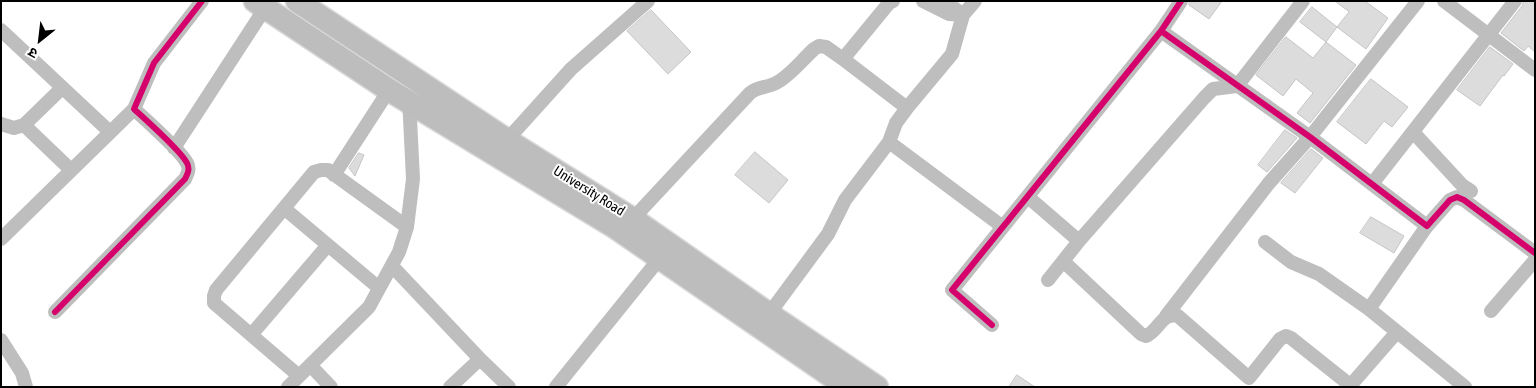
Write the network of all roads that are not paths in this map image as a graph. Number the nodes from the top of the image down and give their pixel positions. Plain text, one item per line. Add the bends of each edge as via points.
1 (202, 1) edge
2 (297, 1) edge
3 (648, 1) edge
4 (923, 1) edge
5 (945, 1) edge
6 (975, 1) edge
7 (1181, 1) edge
8 (1303, 1) edge
9 (1418, 1) edge
10 (1444, 1) edge
11 (1515, 1) edge
12 (890, 2) edge
13 (264, 4) edge
14 (963, 16) junction
15 (1, 30) edge
16 (1161, 31) junction
17 (1489, 35) junction
18 (843, 59) junction
19 (1535, 70) edge
20 (408, 75) junction
21 (1237, 86) junction
22 (62, 88) junction
23 (389, 90) junction
24 (409, 101) junction
25 (134, 108) junction
26 (907, 108) junction
27 (1, 124) edge
28 (24, 125) junction
29 (110, 132) junction
30 (1413, 132) junction
31 (1310, 137) junction
32 (507, 140) junction
33 (889, 142) junction
34 (174, 148) junction
35 (71, 170) junction
36 (334, 175) junction
37 (1372, 184) junction
38 (1471, 191) dead end
39 (1028, 197) junction
40 (285, 209) junction
41 (627, 225) junction
42 (1427, 226) junction
43 (407, 227) junction
44 (1003, 228) junction
45 (1, 239) edge
46 (1079, 241) junction
47 (1265, 242) dead end
48 (328, 245) junction
49 (665, 252) junction
50 (1535, 253) edge
51 (1535, 260) edge
52 (1063, 261) junction
53 (392, 266) junction
54 (1048, 280) dead end
55 (379, 288) junction
56 (1369, 308) junction
57 (1491, 311) dead end
58 (55, 312) dead end
59 (769, 314) junction
60 (1166, 316) junction
61 (992, 324) dead end
62 (1396, 332) junction
63 (251, 335) junction
64 (1, 340) edge
65 (480, 359) junction
66 (310, 365) junction
67 (299, 376) junction
68 (1246, 382) edge
69 (24, 385) edge
70 (1349, 386) edge
71 (288, 387) edge
72 (331, 387) edge
73 (450, 387) edge
74 (509, 387) edge
75 (556, 387) edge
76 (847, 387) edge
77 (877, 387) edge
78 (1465, 387) edge

1 - 25 street via 154,62
2 - 20 main road, University Road
3 - 32 street via 571,68
4 - 14 street via 949,14
5 - 14 street
6 - 14 street
7 - 16 street
8 - 21 street
9 - 31 street
10 - 17 street
11 - 17 street
12 - 18 street
13 - 23 main road
13 - 34 street
14 - 26 street via 952,54
15 - 22 street
16 - 21 street
16 - 39 street
17 - 19 street
17 - 30 street
18 - 26 street
18 - 41 street via 819,46 781,80 756,88
20 - 24 street
20 - 32 main road, University Road
21 - 31 street
21 - 46 street via 1213,89
22 - 28 street
22 - 29 street
23 - 24 main road
23 - 36 street
24 - 41 main road
24 - 43 street via 413,179
25 - 29 street
25 - 34 street
26 - 33 street via 896,123
27 - 28 street via 14,128
28 - 35 street
29 - 35 street
30 - 37 street
30 - 38 street
31 - 37 street
31 - 60 street
32 - 41 main road, University Road
33 - 44 street
33 - 59 street via 844,200 828,234
34 - 58 street via 187,163 189,172 185,179
35 - 45 street
36 - 40 street via 328,170 314,172
36 - 43 street
37 - 42 street
39 - 44 street
39 - 46 street
40 - 48 street
40 - 63 street via 234,267 214,296 214,303
41 - 49 main road, University Road
42 - 50 street via 1456,197
42 - 56 street
43 - 53 street
44 - 61 street via 952,290
46 - 52 street
47 - 56 street via 1291,262 1324,277
48 - 55 street
48 - 63 street
49 - 59 main road, University Road
49 - 75 street
49 - 76 main road
51 - 57 street
52 - 54 street
52 - 60 street via 1141,334 1151,334
53 - 55 street
53 - 65 street
55 - 66 street via 369,307
56 - 62 street
59 - 77 main road, University Road
60 - 68 street via 1178,316
62 - 70 street
62 - 78 street
63 - 67 street
64 - 69 street via 22,372
65 - 73 street
65 - 74 street
66 - 67 street
66 - 72 street
67 - 71 street
68 - 70 street via 1280,339 1286,336

